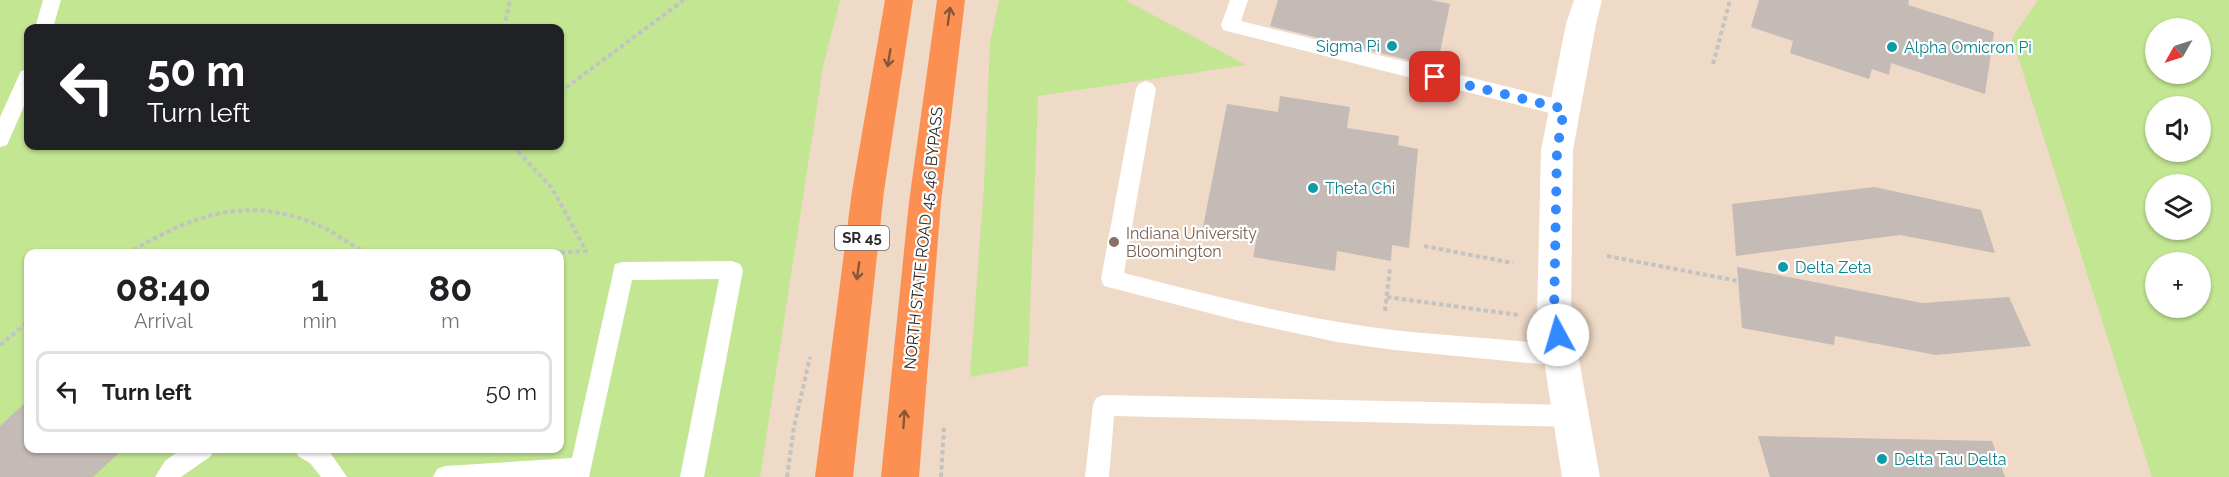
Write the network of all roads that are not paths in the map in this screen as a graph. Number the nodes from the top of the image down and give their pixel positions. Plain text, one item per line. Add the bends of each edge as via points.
1 (52, 0) edge
2 (899, 0) edge
3 (951, 0) edge
4 (1239, 0) edge
5 (1588, 0) edge
6 (45, 24) edge
7 (24, 85) edge
8 (1146, 89) dead end
9 (1564, 109) junction
10 (0, 139) edge
11 (1561, 356) junction
12 (1571, 416) junction
13 (196, 453) edge
14 (315, 453) edge
15 (580, 473) edge
16 (166, 477) edge
17 (335, 477) edge
18 (445, 477) edge
19 (692, 477) edge
20 (834, 477) edge
21 (900, 477) edge
22 (1097, 477) edge
23 (1581, 477) edge

1 - 6 lane
2 -> 20 highway, SR 45 via 868,191
21 -> 3 highway, NORTH STATE ROAD 45 46 BYPASS via 925,202
4 - 9 lane via 1230,25
5 - 9 street
7 - 10 lane
8 - 11 lane via 1112,279 1229,309 1383,339 1521,349
9 - 11 street via 1557,150 1554,291
11 - 12 street
12 - 22 lane via 1104,405
12 - 23 street
13 - 16 lane
14 - 17 lane
15 - 18 lane
15 - 19 lane via 623,272 732,270

